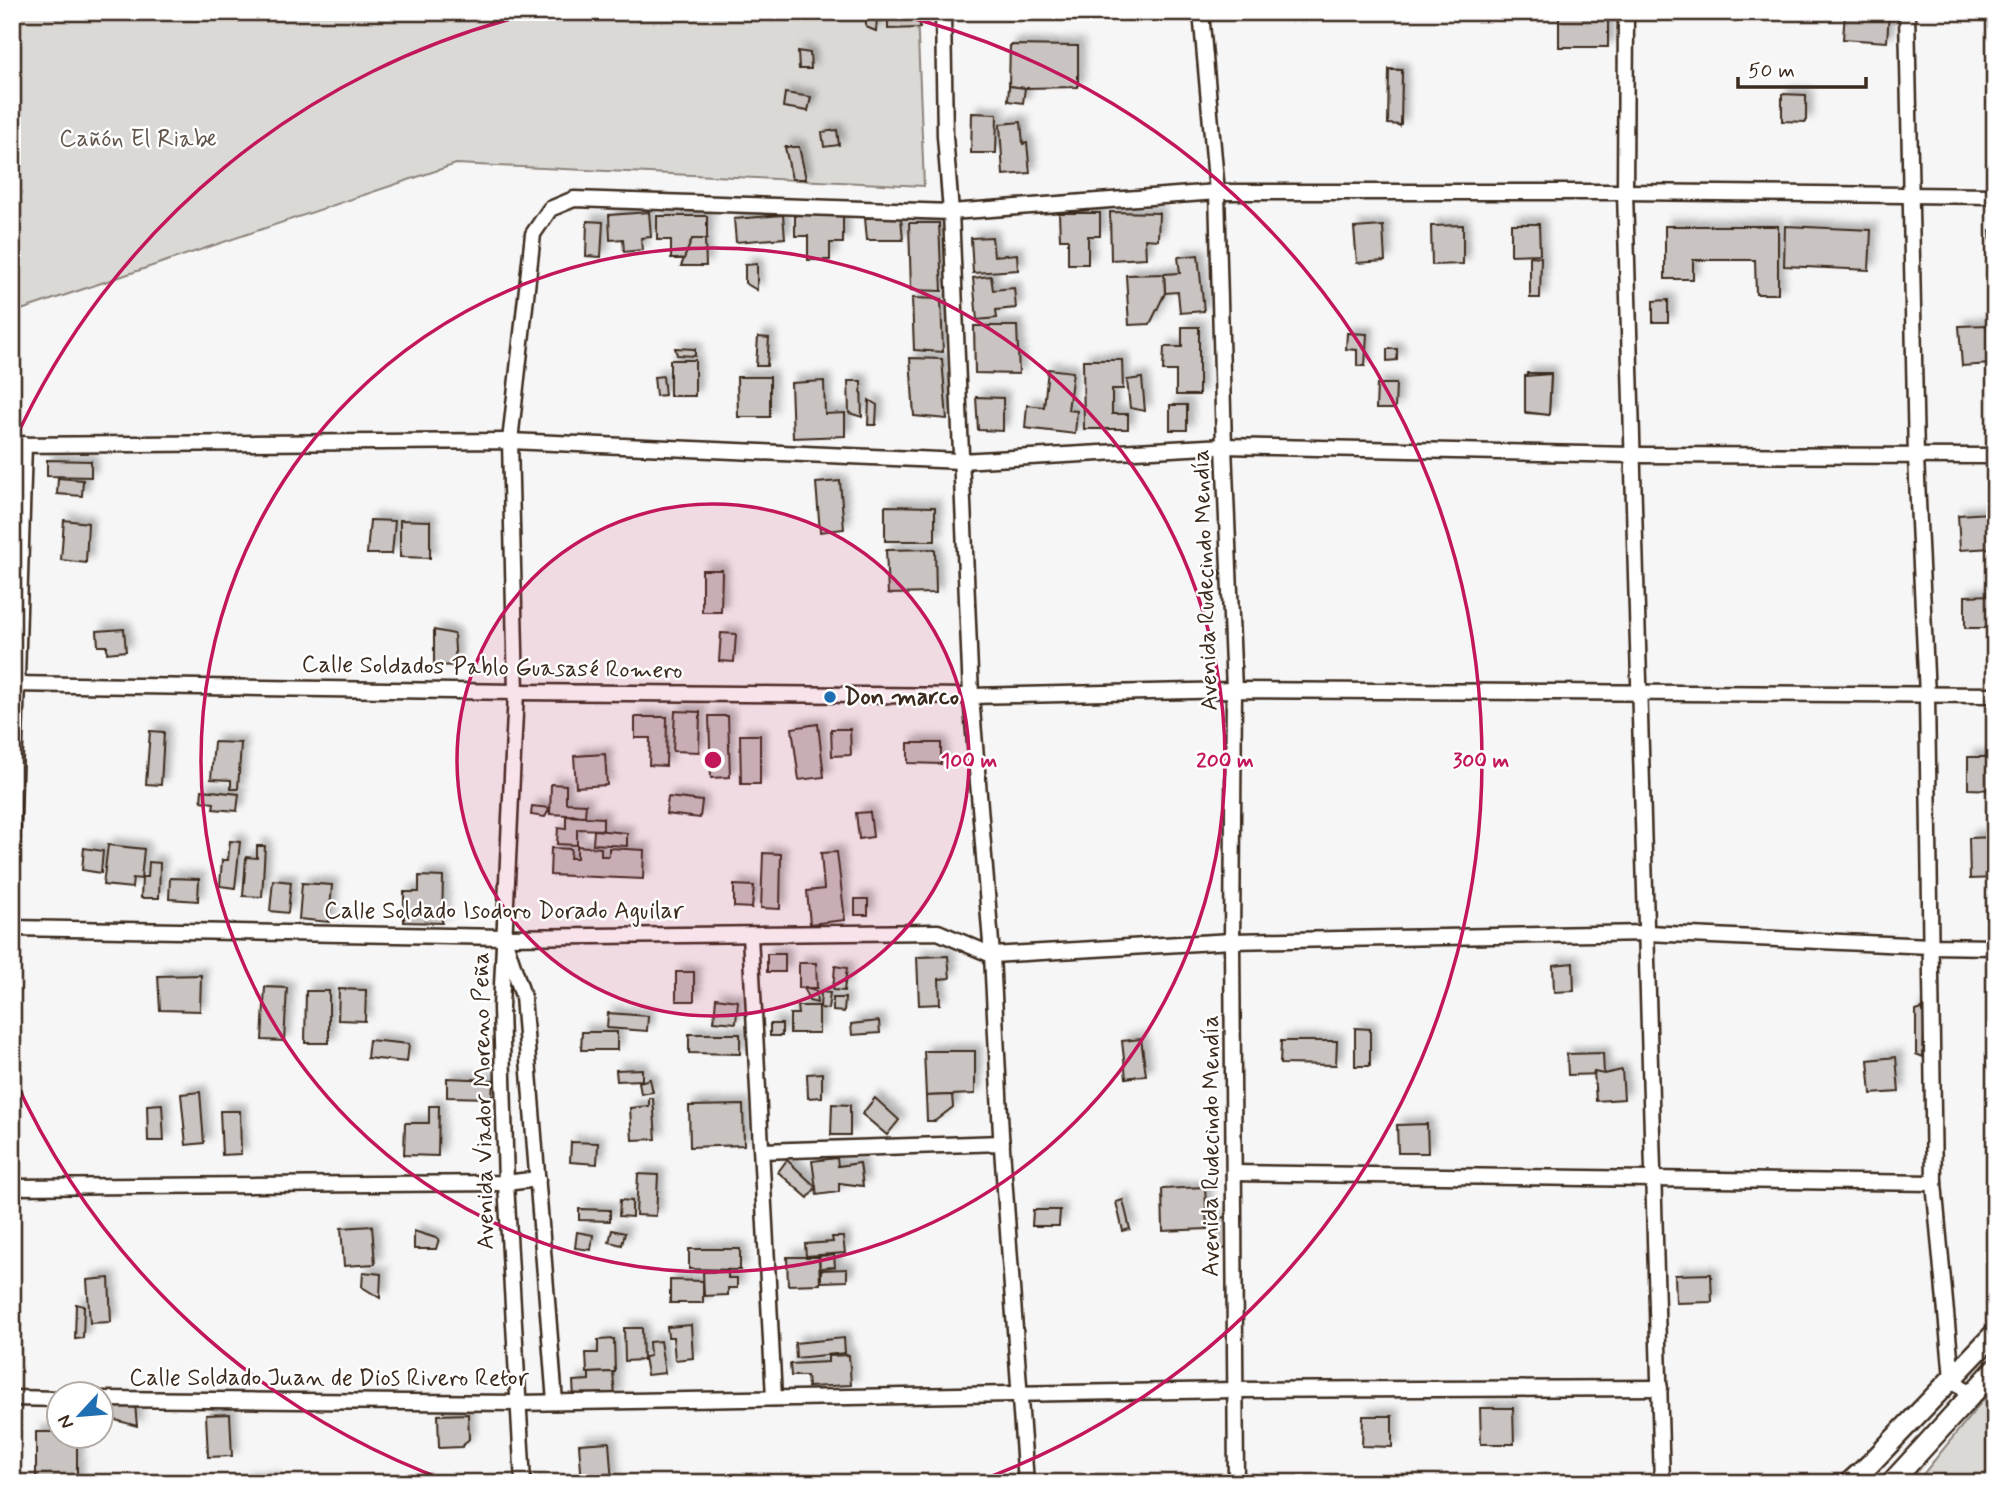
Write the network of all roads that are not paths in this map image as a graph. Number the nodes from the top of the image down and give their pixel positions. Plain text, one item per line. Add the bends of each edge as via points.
1 (943, 12) edge
2 (1201, 12) edge
3 (1626, 12) edge
4 (1907, 12) edge
5 (1217, 192) junction
6 (1625, 192) junction
7 (1912, 194) junction
8 (1995, 196) edge
9 (951, 212) junction
10 (510, 441) junction
11 (18, 445) edge
12 (1224, 446) junction
13 (1633, 455) junction
14 (1995, 456) edge
15 (1916, 457) junction
16 (961, 461) junction
17 (14, 684) edge
18 (1234, 690) junction
19 (516, 692) junction
20 (1639, 694) junction
21 (1995, 695) edge
22 (971, 696) junction
23 (1927, 696) junction
24 (12, 845) edge
25 (12, 928) edge
26 (1647, 933) junction
27 (750, 935) junction
28 (503, 936) junction
29 (1232, 941) junction
30 (1930, 946) junction
31 (1995, 947) edge
32 (992, 955) junction
33 (1002, 1143) junction
34 (762, 1151) junction
35 (1234, 1173) junction
36 (538, 1180) junction
37 (1654, 1180) junction
38 (506, 1183) junction
39 (1934, 1184) junction
40 (12, 1187) edge
41 (1995, 1333) edge
42 (1995, 1369) edge
43 (1952, 1378) junction
44 (1660, 1388) junction
45 (1235, 1390) junction
46 (1020, 1394) junction
47 (1971, 1396) junction
48 (12, 1398) edge
49 (774, 1398) junction
50 (46, 1399) edge
51 (116, 1399) edge
52 (555, 1402) junction
53 (519, 1403) junction
54 (523, 1483) edge
55 (1026, 1483) edge
56 (1236, 1483) edge
57 (1662, 1483) edge
58 (1849, 1483) edge
59 (1891, 1483) edge

1 - 9 street
2 - 5 street, Avenida Rudecindo Mendía
3 - 6 street
4 - 7 street
5 - 6 street
5 - 9 street
5 - 12 street, Avenida Rudecindo Mendía
6 - 7 street
6 - 13 street
7 - 8 street
7 - 15 street
9 - 10 street via 574,199 550,209 533,234
9 - 16 street
10 - 11 street
10 - 16 street
10 - 19 street
11 - 17 street
12 - 13 street
12 - 16 street
12 - 18 street, Avenida Rudecindo Mendía
13 - 15 street
13 - 20 street
14 - 15 street
15 - 23 street
16 - 22 street
17 - 19 street, Calle Soldados Pablo Guasasé Romero
17 - 24 street
18 - 20 street, Calle Soldados Pablo Guasasé Romero
18 - 22 street, Calle Soldados Pablo Guasasé Romero
18 - 29 street, Avenida Rudecindo Mendía
19 - 22 street, Calle Soldados Pablo Guasasé Romero
19 - 28 street
20 - 23 street, Calle Soldados Pablo Guasasé Romero
20 - 26 street
21 - 23 street, Calle Soldados Pablo Guasasé Romero
22 - 32 street
23 - 30 street
25 - 28 street, Calle Soldado Isodoro Dorado Aguilar
26 - 29 street
26 - 30 street
26 - 37 street
27 - 28 street, Calle Soldado Isodoro Dorado Aguilar
27 - 32 street, Calle Soldado Isodoro Dorado Aguilar via 938,932
27 - 34 street
28 - 36 street, Avenida Viador Moreno Peña via 523,996
28 - 38 street, Avenida Viador Moreno Peña
29 - 32 street
29 - 35 street, Avenida Rudecindo Mendía
30 - 31 street
30 - 39 street
32 - 33 street
33 - 34 street
33 - 46 street
34 - 49 street
35 - 37 street
35 - 45 street, Avenida Rudecindo Mendía
36 - 38 street
36 - 52 street, Avenida Viador Moreno Peña
37 - 39 street
37 - 44 street
38 - 40 street
38 - 53 street, Avenida Viador Moreno Peña
39 - 43 street
41 - 43 main road
42 - 47 main road
43 - 47 street
43 - 58 main road
44 - 45 street, Calle Soldado Juan de Dios Rivero Retor
44 - 57 street
45 - 46 street, Calle Soldado Juan de Dios Rivero Retor
45 - 56 street, Avenida Rudecindo Mendía
46 - 49 street, Calle Soldado Juan de Dios Rivero Retor
46 - 55 street
47 - 59 main road
48 - 50 street
49 - 52 street, Calle Soldado Juan de Dios Rivero Retor
51 - 53 street, Calle Soldado Juan de Dios Rivero Retor
52 - 53 street, Calle Soldado Juan de Dios Rivero Retor
53 - 54 street, Avenida Viador Moreno Peña

